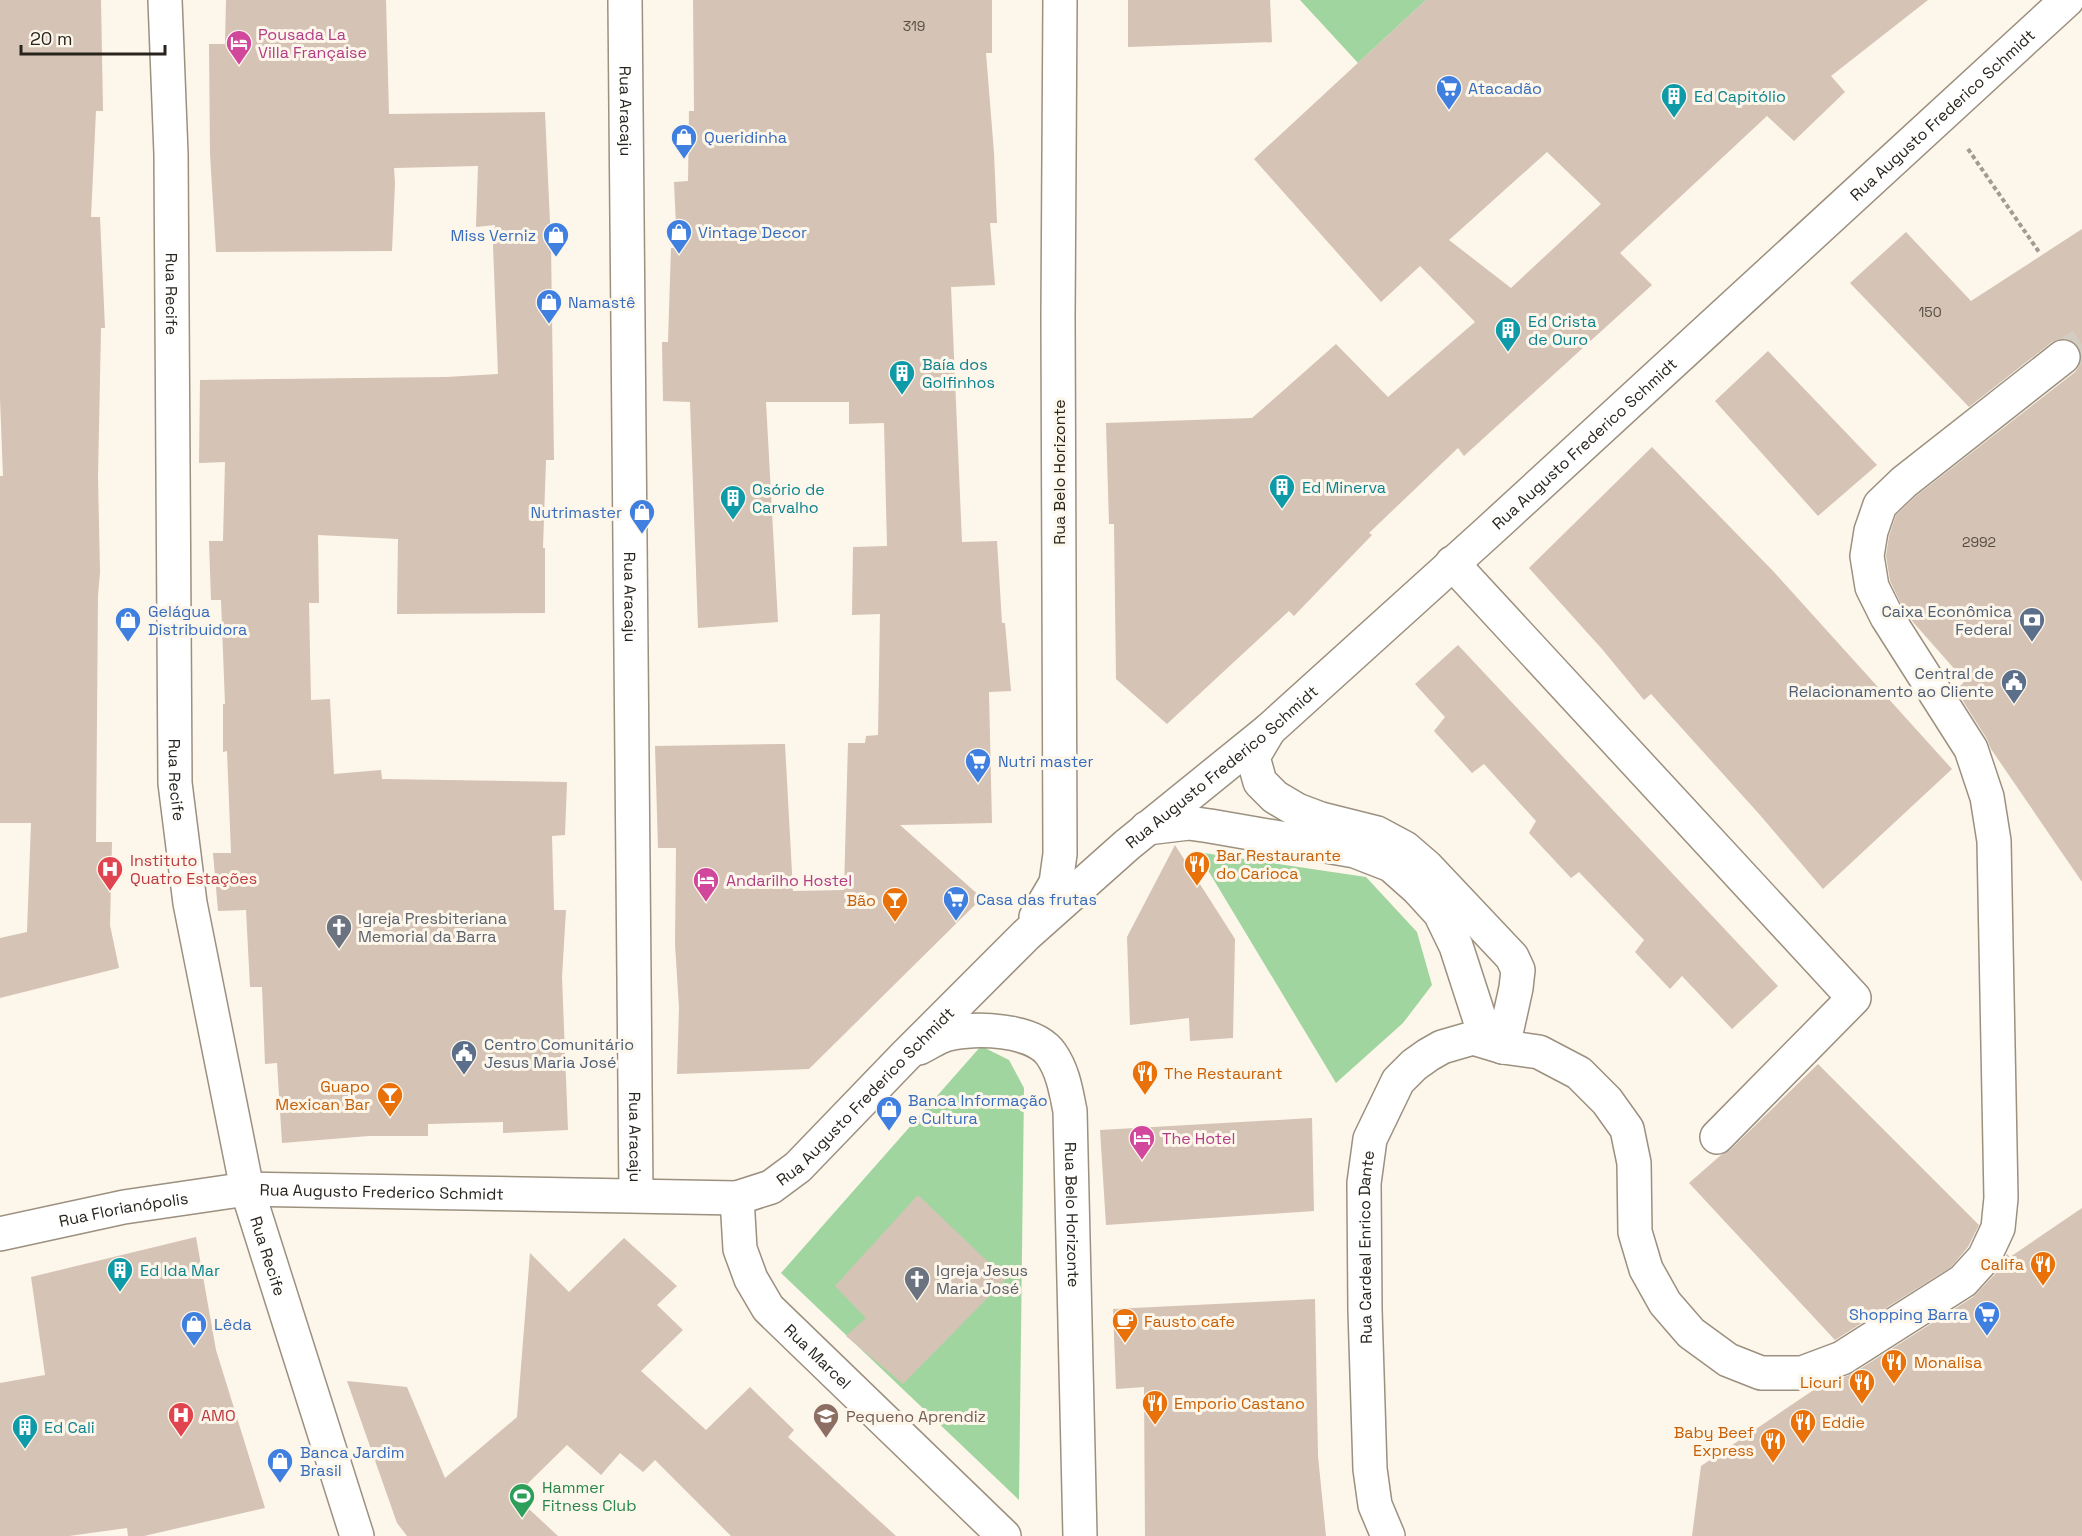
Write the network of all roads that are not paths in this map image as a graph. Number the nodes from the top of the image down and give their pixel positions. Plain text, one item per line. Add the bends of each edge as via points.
1 (165, 0) edge
2 (625, 0) edge
3 (1060, 0) edge
4 (2067, 0) edge
5 (2062, 357) tunnel mouth
6 (1452, 563) junction
7 (1269, 730) junction
8 (1148, 828) junction
9 (1026, 935) junction
10 (1503, 1047) junction
11 (905, 1056) junction
12 (1717, 1137) dead end
13 (247, 1189) junction
14 (636, 1195) junction
15 (738, 1198) junction
16 (0, 1234) edge
17 (357, 1536) edge
18 (1004, 1536) edge
19 (1080, 1536) edge
20 (1389, 1536) edge

1 - 13 street, Rua Recife via 171,154 175,783 190,903
2 - 14 street, Rua Aracaju
3 - 9 street, Rua Belo Horizonte via 1060,855 1056,883
4 - 6 street, Rua Augusto Frederico Schmidt
5 - 10 street, Rua Cardeal Enrico Dante via 1880,505 1870,531 1867,556 1872,587 1971,749 1987,797 1994,841 2001,1198 1998,1228 1984,1258 1963,1281 1842,1358 1802,1373 1761,1373 1728,1360 1691,1333 1665,1303 1646,1269 1635,1232 1634,1163 1627,1129 1607,1101 1579,1073 1539,1052
6 - 7 street, Rua Augusto Frederico Schmidt
6 - 12 street via 1854,998
7 - 8 street, Rua Augusto Frederico Schmidt
7 - 10 street via 1253,757 1260,782 1275,797 1297,810 1377,833 1405,848 1512,957 1518,970
8 - 9 street, Rua Augusto Frederico Schmidt
8 - 10 street via 1189,823 1210,826 1355,851 1391,866 1440,913 1456,945 1480,1020
9 - 11 street, Rua Augusto Frederico Schmidt
10 - 20 street, Rua Cardeal Enrico Dante via 1473,1038 1428,1055 1398,1081 1370,1139 1364,1183 1370,1469 1375,1505
11 - 15 street, Rua Augusto Frederico Schmidt via 798,1167 771,1187
11 - 19 street, Rua Belo Horizonte via 946,1034 988,1030 1025,1036 1050,1053 1064,1081 1070,1111
13 - 14 street, Rua Augusto Frederico Schmidt
13 - 16 street, Rua Florianópolis via 124,1207
13 - 17 street, Rua Recife
14 - 15 street, Rua Augusto Frederico Schmidt
15 - 18 street, Rua Marcel via 740,1249 750,1280 768,1308

